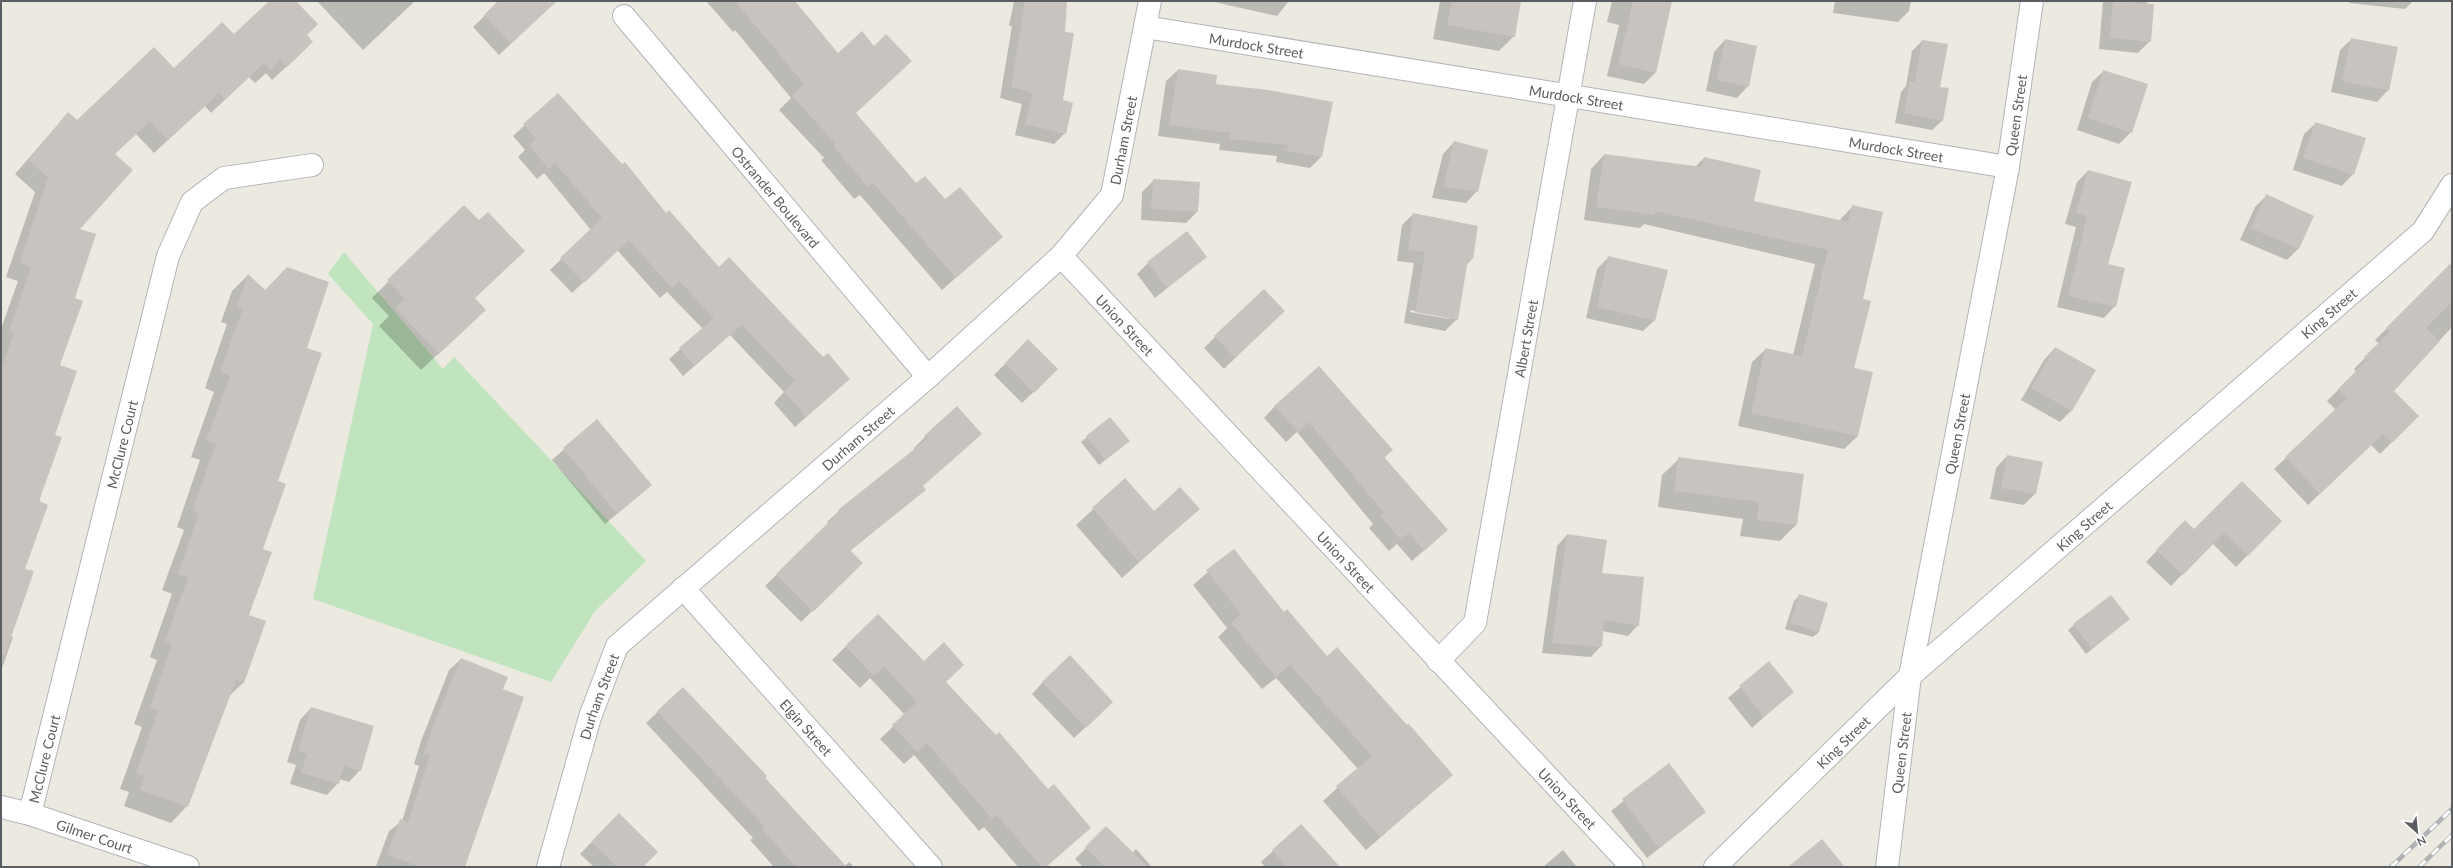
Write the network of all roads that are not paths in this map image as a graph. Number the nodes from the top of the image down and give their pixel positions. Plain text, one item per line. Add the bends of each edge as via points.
1 (1150, 1) edge
2 (1585, 1) edge
3 (2032, 1) edge
4 (624, 16) dead end
5 (1145, 27) junction
6 (1569, 96) junction
7 (312, 165) dead end
8 (2008, 167) junction
9 (2452, 185) edge
10 (1061, 256) junction
11 (928, 377) junction
12 (683, 588) junction
13 (1438, 661) junction
14 (1910, 676) junction
15 (1, 807) edge
16 (30, 814) junction
17 (188, 867) edge
18 (548, 867) edge
19 (931, 867) edge
20 (1632, 867) edge
21 (1715, 867) edge
22 (1888, 867) edge

1 - 5 street, Durham Street
2 - 6 street, Albert Street
3 - 8 street, Queen Street
4 - 11 street, Ostrander Boulevard
5 - 6 street, Murdock Street
5 - 10 street, Durham Street via 1112,195
6 - 8 street, Murdock Street
6 - 13 street, Albert Street via 1475,623
7 - 16 street, McClure Court via 224,178 192,202 168,256
8 - 14 street, Queen Street
9 - 14 street, King Street via 2423,230
10 - 11 street, Durham Street
10 - 13 street, Union Street
11 - 12 street, Durham Street
12 - 18 street, Durham Street via 617,646 590,717
12 - 19 street, Elgin Street
13 - 20 street, Union Street
14 - 21 street, King Street
14 - 22 street, Queen Street
15 - 16 street, Gilmer Court
16 - 17 street, Gilmer Court

